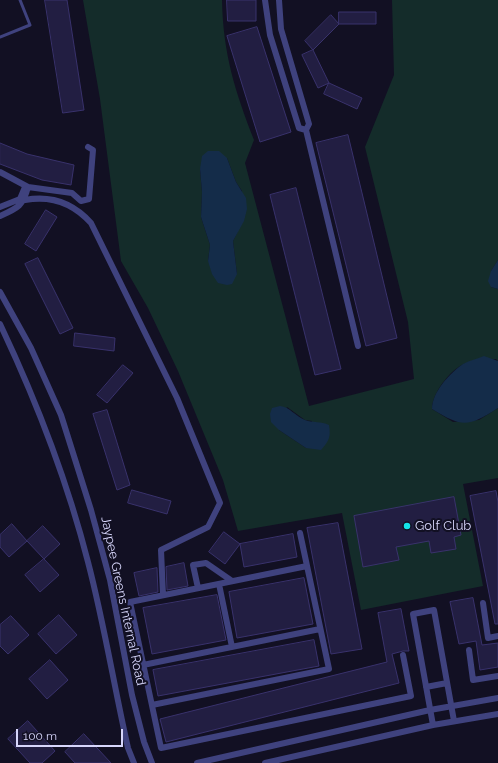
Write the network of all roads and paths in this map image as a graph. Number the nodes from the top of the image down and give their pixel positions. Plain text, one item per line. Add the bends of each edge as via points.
1 (20, 0) edge
2 (265, 0) edge
3 (279, 0) edge
4 (0, 37) edge
5 (306, 130) junction
6 (88, 147) dead end
7 (0, 172) edge
8 (27, 186) junction
9 (25, 200) junction
10 (0, 207) edge
11 (0, 216) edge
12 (0, 292) edge
13 (0, 324) edge
14 (358, 346) dead end
15 (300, 533) dead end
16 (307, 566) junction
17 (232, 581) junction
18 (219, 584) junction
19 (198, 588) junction
20 (164, 595) junction
21 (483, 603) dead end
22 (320, 628) junction
23 (498, 636) edge
24 (232, 647) junction
25 (468, 650) dead end
26 (403, 655) dead end
27 (143, 665) junction
28 (498, 676) edge
29 (447, 683) junction
30 (426, 687) junction
31 (498, 698) edge
32 (152, 705) junction
33 (451, 706) junction
34 (430, 710) junction
35 (498, 714) edge
36 (454, 721) junction
37 (433, 725) junction
38 (134, 763) edge
39 (152, 763) edge
40 (197, 763) edge
41 (266, 763) edge

1 - 4 lane via 30,25
2 - 5 street via 270,35 299,128
3 - 5 street via 281,29 309,124
5 - 14 street
6 - 8 street via 93,150 89,199 86,201 81,201 72,193
7 - 8 street
8 - 9 street
8 - 10 street via 20,199
9 - 11 street via 18,208
9 - 20 street via 44,198 64,202 84,215 91,223 177,398 220,503 208,527 161,550
12 - 39 street, Jaypee Greens Internal Road via 31,348 61,415 110,580 132,695
13 - 38 street, Jaypee Greens Internal Road via 42,420 88,562 128,748
15 - 16 street
16 - 17 street
16 - 22 street
17 - 18 street
17 - 19 street via 206,562 193,565
18 - 19 street
18 - 24 street
19 - 20 street
20 - 27 street via 130,602
21 - 23 street via 488,638
22 - 24 street
22 - 32 street via 328,669
24 - 27 street
25 - 28 street via 473,680
26 - 32 street via 411,696 161,748
27 - 32 street
29 - 30 street
29 - 30 street via 434,610 413,614
29 - 33 street
30 - 34 street
31 - 33 street
33 - 34 street
33 - 36 street
34 - 37 street
34 - 40 street
35 - 36 street
36 - 37 street
37 - 41 street

